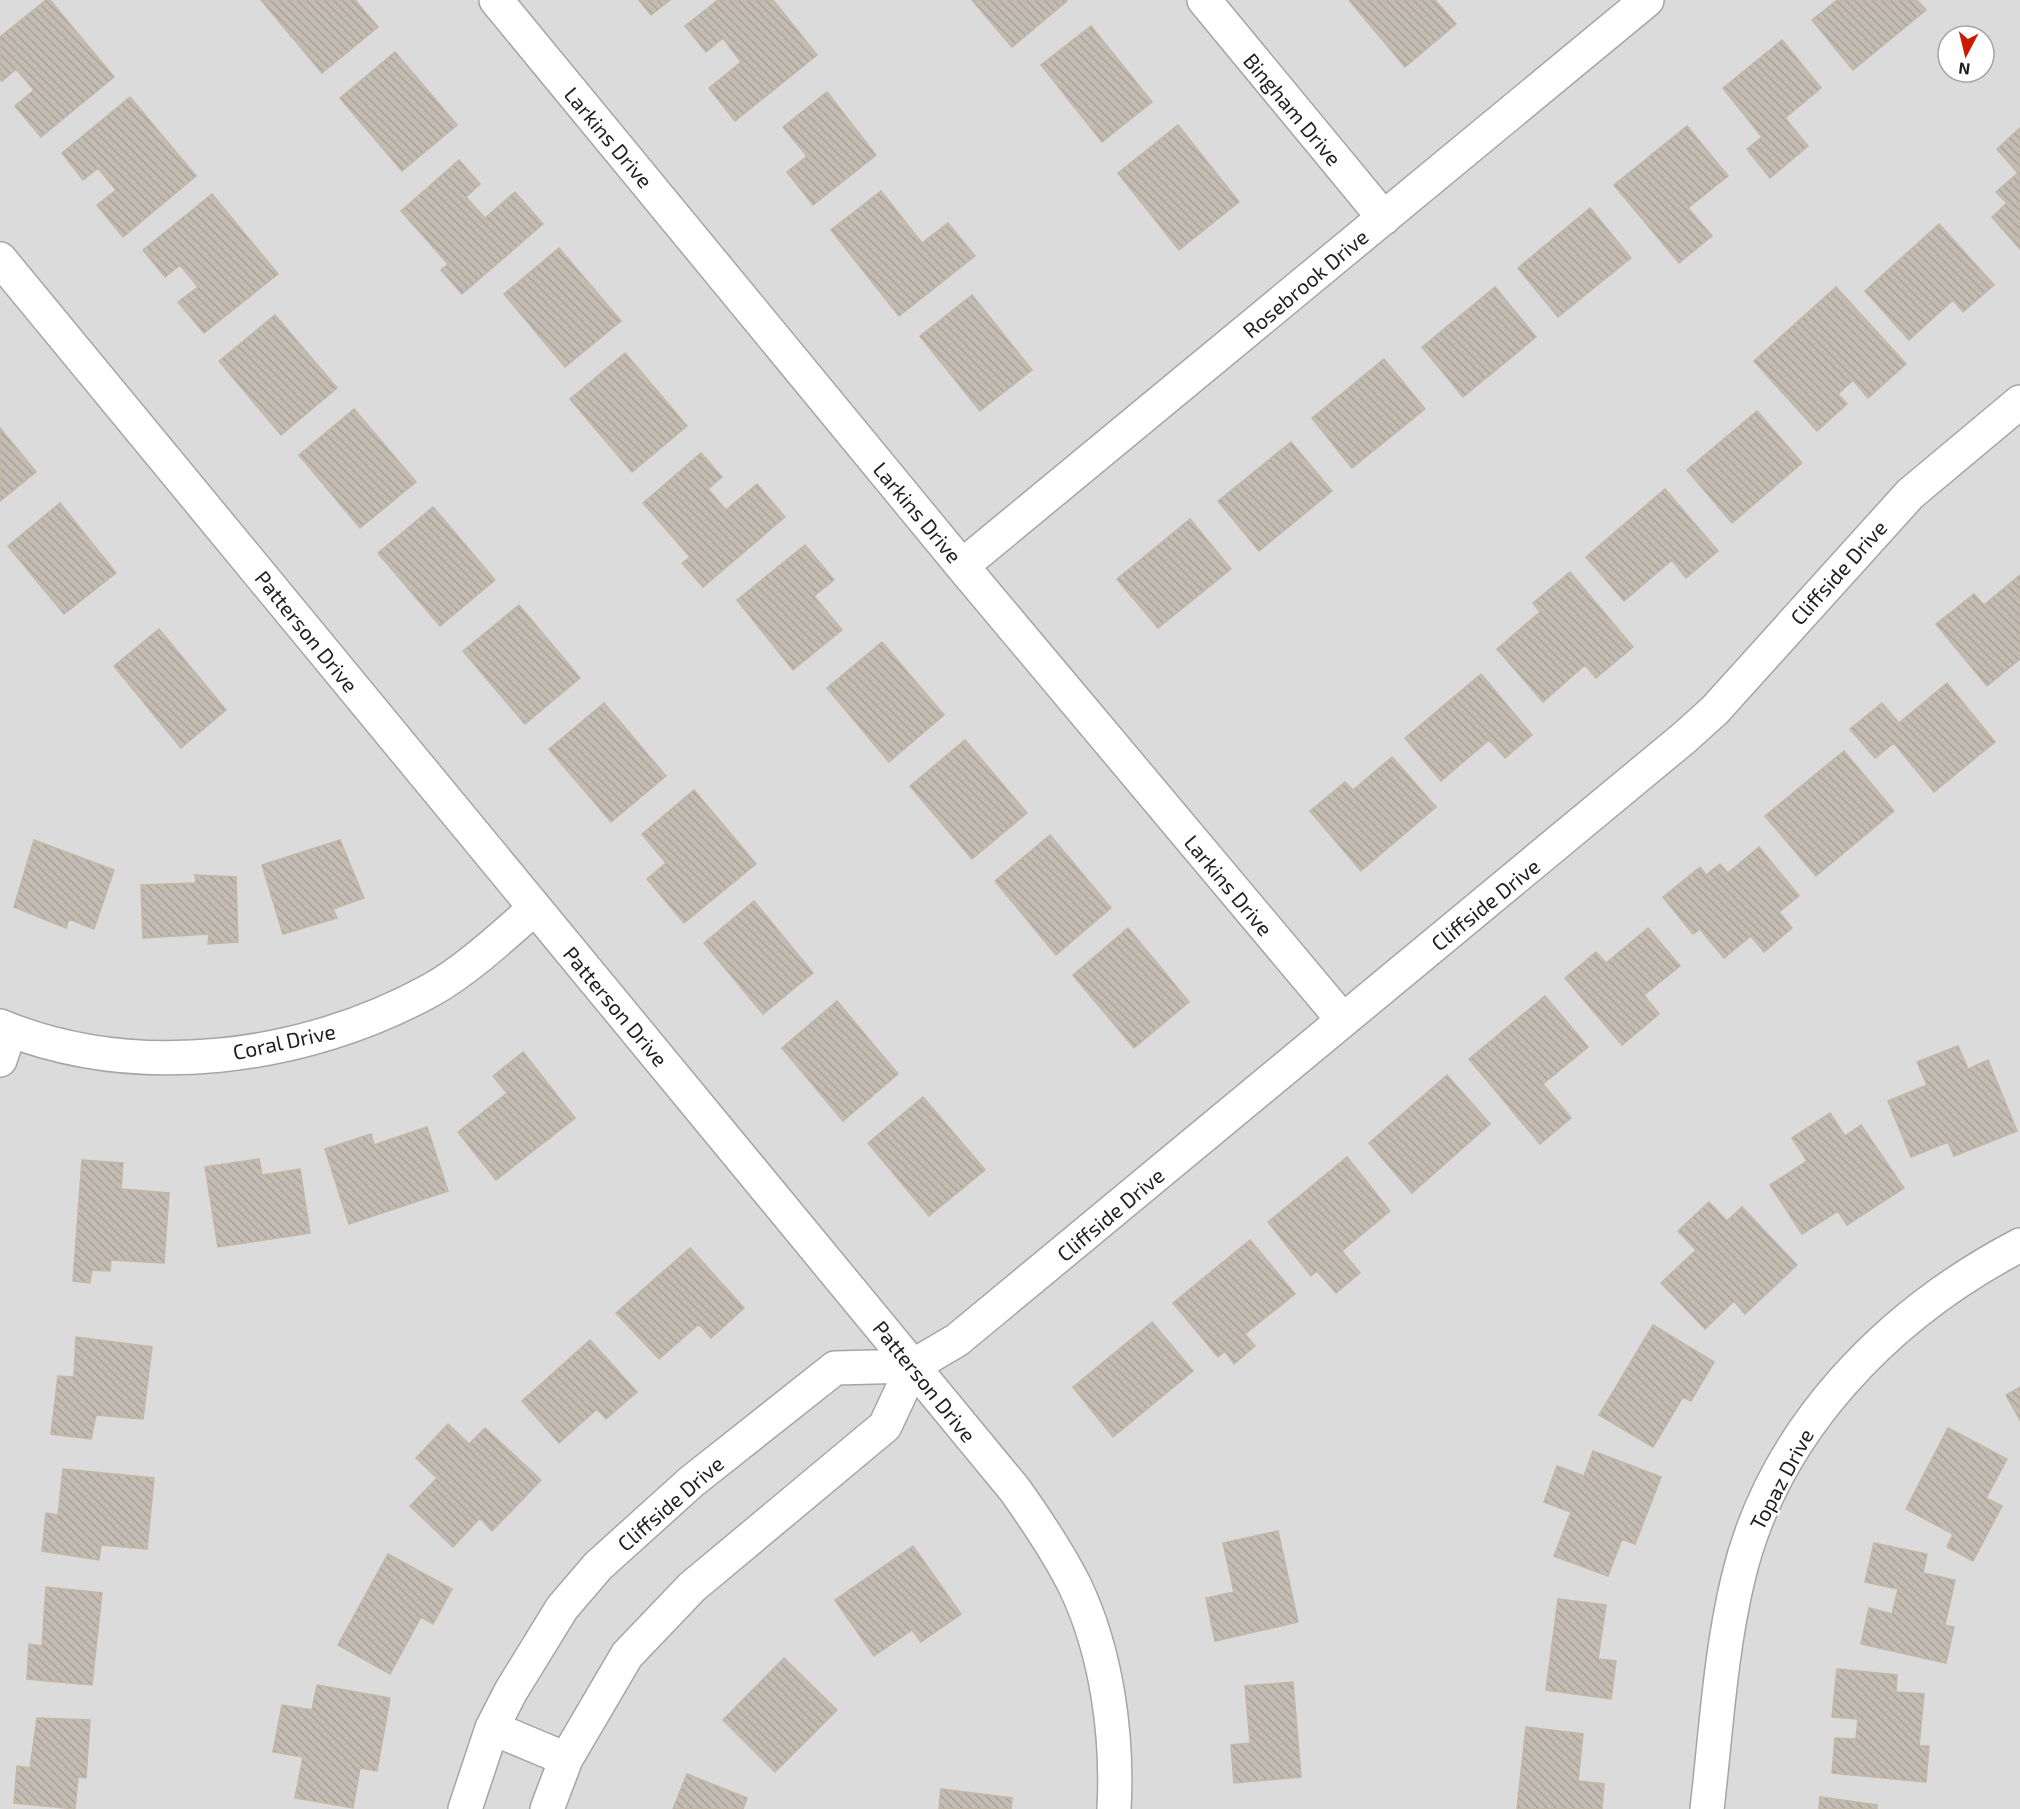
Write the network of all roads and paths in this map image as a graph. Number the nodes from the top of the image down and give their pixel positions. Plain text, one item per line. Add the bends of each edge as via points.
1 (496, 0) edge
2 (1203, 0) edge
3 (1647, 0) edge
4 (1384, 218) junction
5 (0, 259) edge
6 (2020, 402) edge
7 (962, 566) junction
8 (535, 908) junction
9 (1343, 1020) junction
10 (3, 1038) edge
11 (2020, 1245) edge
12 (913, 1366) junction
13 (492, 1728) junction
14 (566, 1759) junction
15 (465, 1809) edge
16 (548, 1809) edge
17 (1114, 1809) edge
18 (1707, 1809) edge

1 - 7 street, Larkins Drive
2 - 4 street, Bingham Drive
3 - 4 street, Rosebrook Drive
4 - 7 street, Rosebrook Drive
5 - 8 street, Patterson Drive
6 - 9 street, Cliffside Drive via 1910,494 1684,738
7 - 9 street, Larkins Drive
8 - 10 street, Coral Drive via 433,989 334,1032 284,1045 186,1057 128,1056
8 - 12 street, Patterson Drive
9 - 12 street, Cliffside Drive via 957,1341
11 - 18 street, Topaz Drive via 1982,1265 1891,1331 1854,1366 1791,1454 1764,1504 1738,1577 1723,1663
12 - 13 street, Cliffside Drive via 835,1368 691,1482 598,1566 562,1608
12 - 14 street via 885,1426 692,1587 627,1655
12 - 17 street, Patterson Drive via 1015,1490 1046,1534 1076,1588 1101,1664 1114,1730
13 - 14 street
13 - 15 street, Cliffside Drive
14 - 16 street

